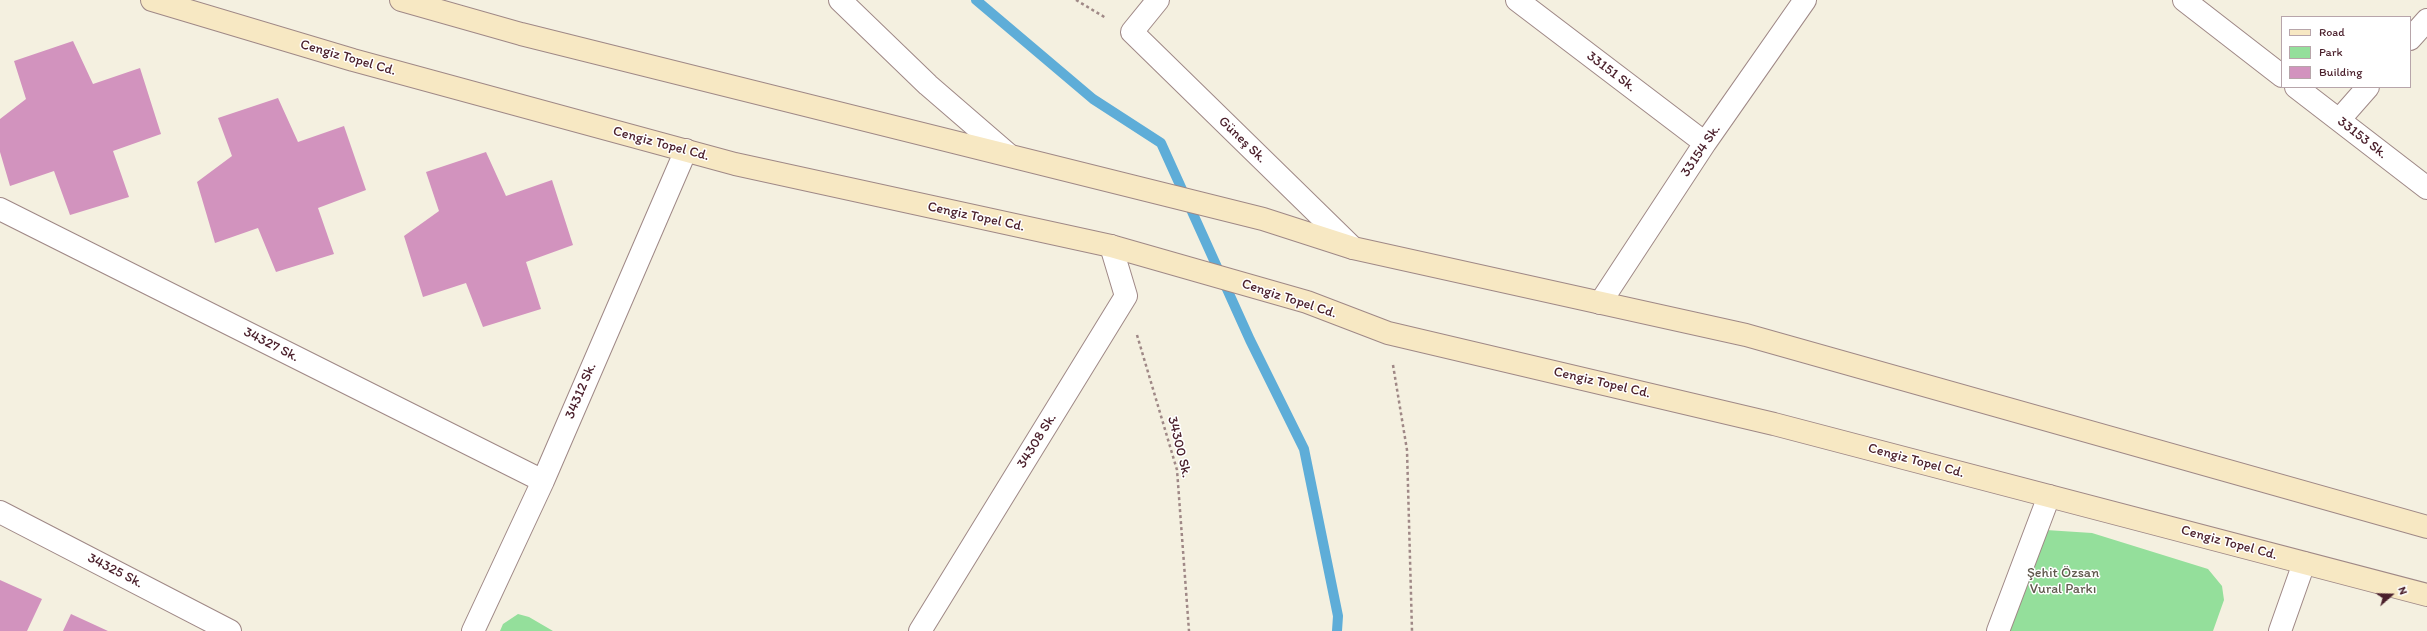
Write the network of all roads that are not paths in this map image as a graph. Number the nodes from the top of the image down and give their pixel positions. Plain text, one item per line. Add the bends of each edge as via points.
1 (152, 0) edge
2 (401, 0) edge
3 (840, 0) edge
4 (1158, 0) edge
5 (1517, 0) edge
6 (1805, 0) edge
7 (2184, 0) edge
8 (2427, 20) edge
9 (2411, 38) edge
10 (2281, 75) edge
11 (2297, 88) edge
12 (2367, 88) edge
13 (2339, 120) junction
14 (1705, 143) junction
15 (686, 150) junction
16 (1009, 155) junction
17 (2427, 188) edge
18 (0, 209) edge
19 (1111, 246) junction
20 (1353, 248) junction
21 (1600, 303) junction
22 (543, 481) junction
23 (2049, 496) junction
24 (0, 512) edge
25 (2427, 527) edge
26 (2304, 563) junction
27 (2427, 595) edge
28 (230, 631) edge
29 (473, 631) edge
30 (920, 631) edge
31 (1998, 631) edge
32 (2280, 631) edge

1 - 15 street, Cengiz Topel Cd. via 353,60
2 - 16 street via 521,34
3 - 16 street via 928,85
4 - 20 street, Güneş Sk. via 1132,32
5 - 14 street, 33151 Sk.
6 - 14 street, 33154 Sk.
7 - 10 street
8 - 9 street
11 - 13 street, 33153 Sk.
12 - 13 street
13 - 17 street, 33153 Sk.
14 - 21 street, 33154 Sk.
15 - 19 street, Cengiz Topel Cd. via 735,164
15 - 22 street, 34312 Sk.
16 - 20 street via 1263,219
18 - 22 street, 34327 Sk.
19 - 23 street, Cengiz Topel Cd. via 1307,302 1388,333 1774,424
19 - 30 street, 34308 Sk. via 1126,296
20 - 21 street
21 - 25 street via 1746,335
22 - 29 street, 34312 Sk.
23 - 26 street, Cengiz Topel Cd.
23 - 31 street
24 - 28 street, 34325 Sk.
26 - 27 street, Cengiz Topel Cd.
26 - 32 street

